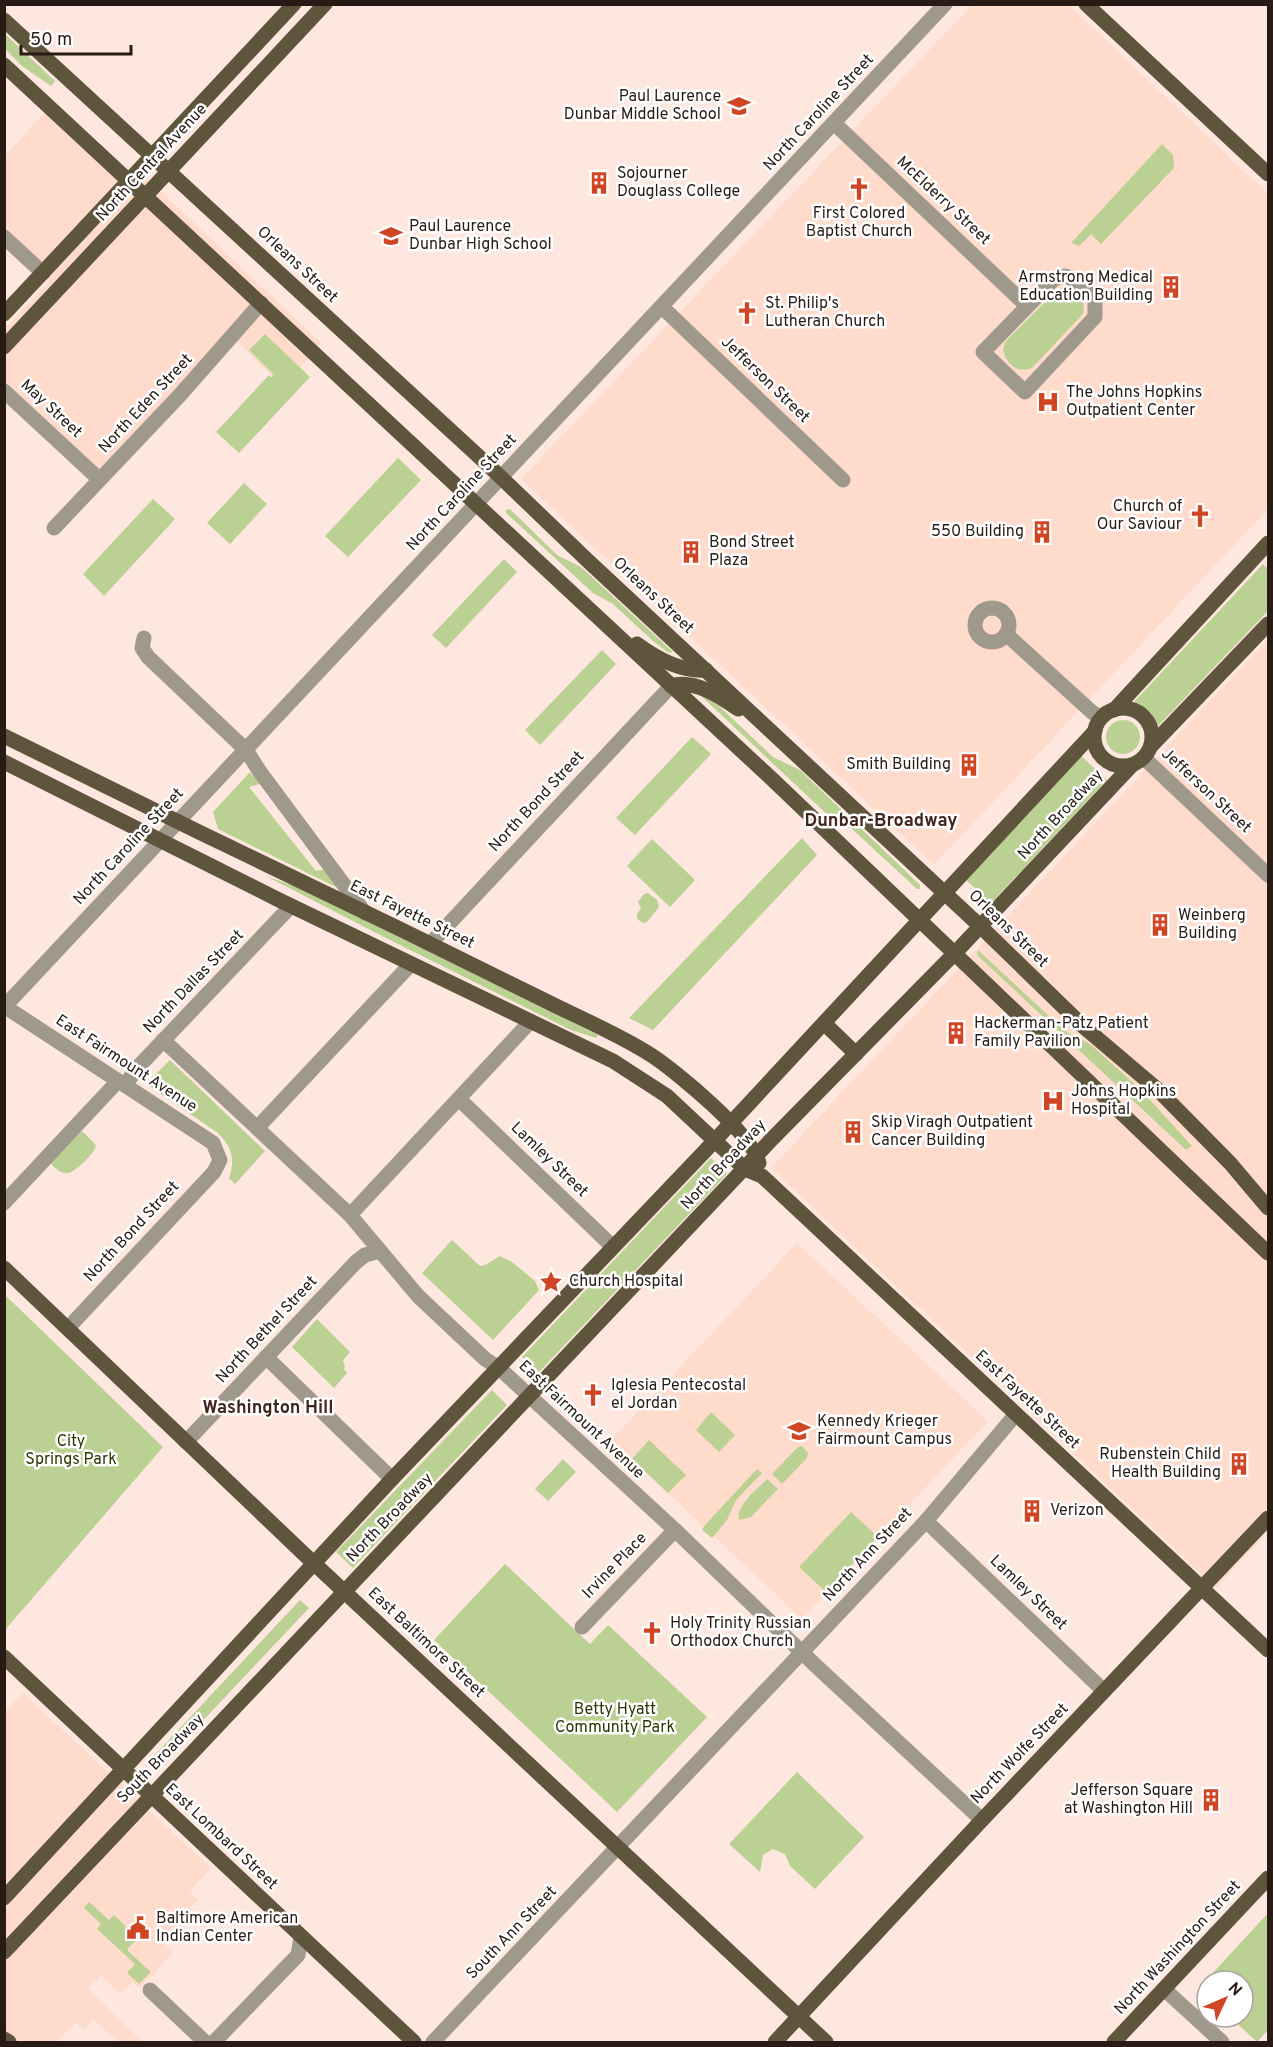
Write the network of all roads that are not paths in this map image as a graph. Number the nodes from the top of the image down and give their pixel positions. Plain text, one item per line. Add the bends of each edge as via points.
1 (294, 4) edge
2 (326, 4) edge
3 (945, 4) edge
4 (1086, 4) edge
5 (4, 20) edge
6 (4, 65) edge
7 (834, 123) junction
8 (152, 156) junction
9 (168, 171) junction
10 (1269, 174) edge
11 (128, 182) junction
12 (145, 197) junction
13 (4, 237) edge
14 (43, 273) junction
15 (261, 303) junction
16 (1027, 306) junction
17 (662, 307) junction
18 (4, 314) edge
19 (4, 346) edge
20 (4, 391) edge
21 (501, 478) junction
22 (99, 479) junction
23 (843, 480) dead end
24 (477, 504) junction
25 (54, 528) dead end
26 (1269, 543) edge
27 (588, 609) junction
28 (1269, 624) edge
29 (1006, 634) dead end
30 (144, 638) dead end
31 (706, 670) junction
32 (671, 686) junction
33 (1108, 713) junction
34 (1095, 731) junction
35 (4, 735) edge
36 (246, 750) junction
37 (797, 755) junction
38 (1143, 756) junction
39 (4, 762) edge
40 (177, 822) junction
41 (160, 840) junction
42 (1269, 875) edge
43 (945, 893) junction
44 (291, 906) junction
45 (365, 913) junction
46 (920, 921) junction
47 (980, 926) junction
48 (430, 944) junction
49 (955, 953) junction
50 (411, 964) junction
51 (5, 1006) edge
52 (530, 1022) junction
53 (824, 1023) junction
54 (163, 1040) junction
55 (856, 1054) junction
56 (121, 1083) junction
57 (459, 1099) junction
58 (731, 1123) junction
59 (257, 1128) junction
60 (715, 1140) junction
61 (758, 1154) junction
62 (220, 1160) joint
63 (745, 1169) junction
64 (762, 1176) junction
65 (4, 1203) edge
66 (1269, 1208) edge
67 (350, 1215) junction
68 (613, 1247) junction
69 (380, 1251) junction
70 (1269, 1253) edge
71 (4, 1268) edge
72 (68, 1328) junction
73 (266, 1357) junction
74 (499, 1368) junction
75 (530, 1397) junction
76 (1016, 1414) junction
77 (186, 1442) junction
78 (392, 1479) junction
79 (1269, 1518) edge
80 (926, 1521) junction
81 (675, 1530) junction
82 (314, 1563) junction
83 (1202, 1588) junction
84 (345, 1592) junction
85 (582, 1627) dead end
86 (1269, 1650) edge
87 (801, 1652) junction
88 (4, 1657) edge
89 (1104, 1691) junction
90 (124, 1770) junction
91 (151, 1795) junction
92 (982, 1820) junction
93 (618, 1847) junction
94 (1269, 1878) edge
95 (4, 1898) edge
96 (302, 1937) junction
97 (4, 1952) edge
98 (1164, 1989) junction
99 (150, 1990) dead end
100 (799, 2017) junction
101 (4, 2039) edge
102 (9, 2043) edge
103 (205, 2043) edge
104 (214, 2043) edge
105 (414, 2043) edge
106 (433, 2043) edge
107 (775, 2043) edge
108 (826, 2043) edge
109 (1114, 2043) edge
110 (1222, 2043) edge

1 - 8 main road, North Central Avenue
2 - 9 main road, North Central Avenue
3 - 7 street, North Caroline Street
4 - 10 main road
5 - 8 main road, Orleans Street
6 - 11 main road
7 - 16 street, McElderry Street
7 - 17 street, North Caroline Street
8 - 9 main road, Orleans Street
8 - 11 main road, North Central Avenue
9 - 12 main road, North Central Avenue
9 - 21 main road, Orleans Street
11 - 12 main road
11 - 14 main road, North Central Avenue
12 - 15 main road
12 - 19 main road, North Central Avenue
13 - 14 street
14 - 18 main road, North Central Avenue
15 - 22 street, North Eden Street
15 - 24 main road
16 - 16 street via 983,352 1025,392 1095,317 1096,310 1095,298 1087,289 1065,276 1054,279
17 - 21 street, North Caroline Street
17 - 23 street, Jefferson Street
20 - 22 street, May Street
21 - 24 street, North Caroline Street
21 - 31 main road, Orleans Street
22 - 25 street, North Eden Street
24 - 27 main road
24 - 36 street, North Caroline Street
26 - 33 main road
27 - 31 main road via 651,654 689,669
27 - 32 main road
28 - 38 main road, North Broadway
29 - 33 street via 1093,713
30 - 36 street via 142,648 148,657
31 - 37 main road, Orleans Street
32 - 37 main road via 687,684 729,703
32 - 46 main road
32 - 48 street, North Bond Street
33 - 34 main road
33 - 38 main road via 1128,708 1145,717 1153,735
34 - 38 main road via 1094,743 1112,764 1122,766
34 - 43 main road, North Broadway
35 - 40 main road, East Fayette Street
36 - 40 street, North Caroline Street
36 - 45 street
37 - 43 main road, Orleans Street
38 - 42 street, Jefferson Street
38 - 47 main road, North Broadway
39 - 41 main road, East Fayette Street
40 - 41 street, North Caroline Street
40 - 45 main road, East Fayette Street
41 - 44 main road, East Fayette Street
41 - 51 street, North Caroline Street
43 - 46 main road, North Broadway
43 - 47 main road, Orleans Street
44 - 50 main road, East Fayette Street
44 - 54 street, North Dallas Street
45 - 48 main road, East Fayette Street
46 - 49 main road
46 - 53 main road, North Broadway
47 - 49 main road, North Broadway
47 - 66 main road, Orleans Street via 1084,1027 1157,1089
48 - 58 main road, East Fayette Street via 653,1056
49 - 55 main road, North Broadway
49 - 70 main road
50 - 52 main road, East Fayette Street
50 - 59 street
51 - 56 street, East Fairmount Avenue
52 - 57 street
52 - 60 main road, East Fayette Street via 635,1074 667,1096
53 - 55 main road
53 - 58 main road, North Broadway
54 - 56 street, North Dallas Street
54 - 59 street, East Fairmount Avenue
55 - 61 main road, North Broadway
56 - 62 street, East Fairmount Avenue via 213,1143
56 - 65 street, North Dallas Street
57 - 67 street
57 - 68 street, Lamley Street
58 - 60 main road, North Broadway
58 - 61 main road, East Fayette Street
59 - 67 street, East Fairmount Avenue
60 - 63 main road, East Fayette Street
60 - 68 main road, North Broadway
61 - 63 main road, North Broadway
61 - 64 main road
62 - 72 street, North Bond Street via 214,1172
63 - 64 main road, East Fayette Street
63 - 75 main road, North Broadway
64 - 76 main road, East Fayette Street
67 - 69 street, East Fairmount Avenue
68 - 74 main road, North Broadway
69 - 73 street, North Bethel Street via 356,1262
69 - 74 street, East Fairmount Avenue via 418,1296 484,1359
71 - 72 main road, East Baltimore Street
72 - 77 main road, East Baltimore Street
73 - 77 street, North Bethel Street
73 - 78 street
74 - 75 street, East Fairmount Avenue
74 - 78 main road, North Broadway
75 - 81 street, East Fairmount Avenue
75 - 84 main road, North Broadway
76 - 80 street, North Ann Street
76 - 83 main road, East Fayette Street
77 - 82 main road, East Baltimore Street
78 - 82 main road, North Broadway
79 - 83 main road, North Wolfe Street
80 - 87 street, North Ann Street
80 - 89 street, Lamley Street
81 - 85 street, Irvine Place
81 - 87 street, East Fairmount Avenue
82 - 84 main road, East Baltimore Street
82 - 90 main road, South Broadway
83 - 86 main road, East Fayette Street
83 - 89 main road, North Wolfe Street
84 - 91 main road, South Broadway
84 - 93 main road, East Baltimore Street
87 - 92 street, East Fairmount Avenue
87 - 93 street, North Ann Street
88 - 90 main road, East Lombard Street
89 - 92 main road, North Wolfe Street
90 - 91 main road, East Lombard Street
90 - 95 main road, South Broadway
91 - 96 main road, East Lombard Street
91 - 97 main road, South Broadway
92 - 100 main road, North Wolfe Street
93 - 100 main road, East Baltimore Street
93 - 106 street, South Ann Street
94 - 98 main road, North Washington Street
96 - 104 street via 298,1955
96 - 105 main road, East Lombard Street
98 - 109 main road, North Washington Street
98 - 110 street
99 - 103 street
100 - 107 main road, North Wolfe Street
100 - 108 main road, East Baltimore Street
101 - 102 main road

